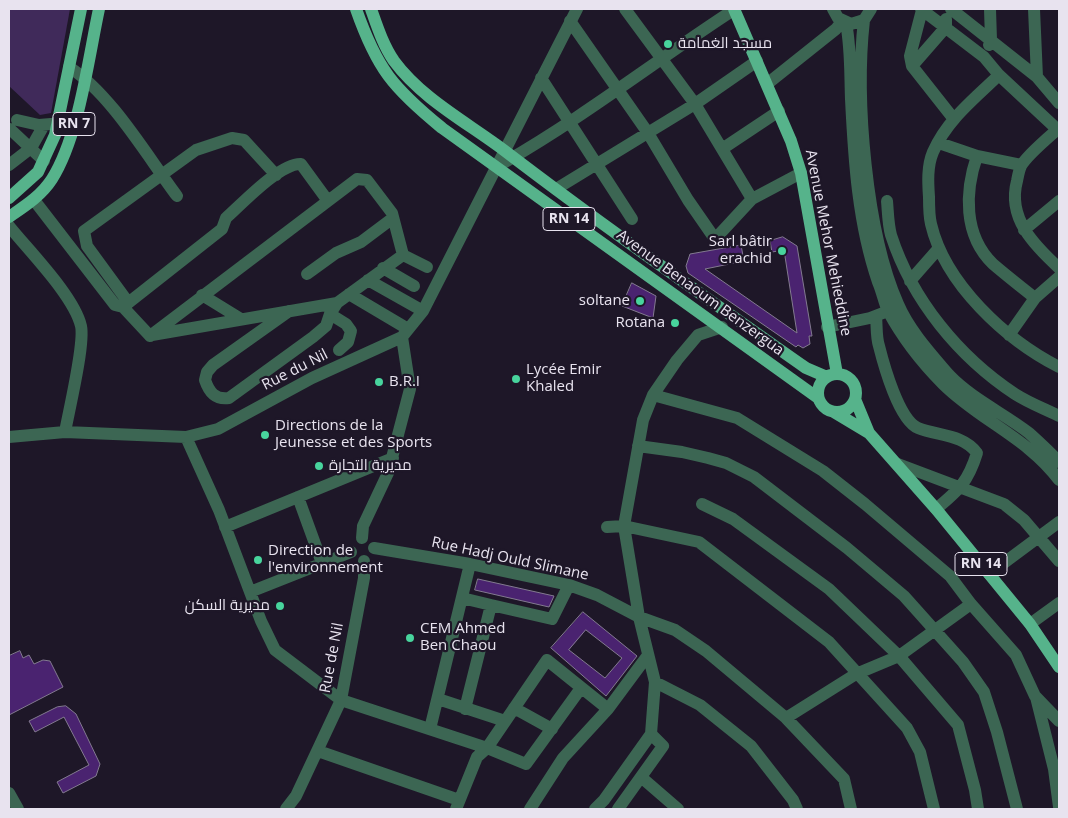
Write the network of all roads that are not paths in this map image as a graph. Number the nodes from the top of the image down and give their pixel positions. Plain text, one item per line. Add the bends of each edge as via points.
1 (81, 9) edge
2 (100, 9) edge
3 (356, 9) edge
4 (371, 9) edge
5 (577, 9) edge
6 (627, 9) edge
7 (734, 9) edge
8 (834, 9) edge
9 (871, 9) edge
10 (922, 9) edge
11 (944, 9) edge
12 (951, 9) edge
13 (990, 9) edge
14 (1034, 9) edge
15 (864, 20) junction
16 (570, 21) junction
17 (844, 22) junction
18 (946, 27) junction
19 (991, 40) junction
20 (984, 56) junction
21 (660, 57) junction
22 (757, 61) junction
23 (912, 66) junction
24 (69, 67) junction
25 (999, 75) junction
26 (84, 77) junction
27 (542, 78) junction
28 (1037, 78) junction
29 (767, 84) junction
30 (618, 89) junction
31 (1059, 103) edge
32 (695, 104) junction
33 (779, 110) junction
34 (953, 118) junction
35 (570, 120) junction
36 (11, 122) edge
37 (58, 123) junction
38 (44, 125) junction
39 (1059, 129) edge
40 (648, 133) junction
41 (939, 143) junction
42 (31, 148) junction
43 (722, 150) junction
44 (508, 154) junction
45 (978, 156) junction
46 (44, 161) junction
47 (9, 164) edge
48 (598, 164) junction
49 (1021, 165) junction
50 (496, 167) junction
51 (801, 173) junction
52 (162, 175) junction
53 (276, 175) junction
54 (556, 190) junction
55 (177, 196) dead end
56 (9, 198) edge
57 (752, 199) junction
58 (34, 200) junction
59 (328, 201) junction
60 (887, 201) dead end
61 (1059, 201) edge
62 (9, 217) edge
63 (393, 218) junction
64 (632, 219) dead end
65 (9, 226) edge
66 (1024, 230) junction
67 (939, 248) junction
68 (402, 255) junction
69 (383, 268) junction
70 (426, 268) dead end
71 (1059, 268) edge
72 (307, 274) dead end
73 (1059, 276) edge
74 (368, 280) junction
75 (910, 281) junction
76 (414, 286) dead end
77 (350, 294) junction
78 (202, 295) junction
79 (1035, 298) junction
80 (123, 307) junction
81 (334, 308) junction
82 (888, 310) junction
83 (289, 311) junction
84 (423, 311) junction
85 (700, 312) junction
86 (876, 316) junction
87 (241, 319) junction
88 (827, 326) junction
89 (722, 327) junction
90 (405, 333) junction
91 (1009, 334) junction
92 (698, 335) junction
93 (150, 336) junction
94 (339, 350) dead end
95 (1059, 368) edge
96 (832, 375) junction
97 (653, 395) junction
98 (818, 398) junction
99 (856, 399) junction
100 (834, 412) junction
101 (1059, 416) edge
102 (65, 432) junction
103 (869, 434) junction
104 (9, 437) edge
105 (186, 437) junction
106 (638, 446) junction
107 (393, 458) junction
108 (1059, 462) edge
109 (898, 464) junction
110 (1059, 480) edge
111 (960, 489) junction
112 (298, 497) junction
113 (702, 504) dead end
114 (936, 509) junction
115 (1059, 522) edge
116 (624, 526) junction
117 (225, 527) junction
118 (606, 527) dead end
119 (362, 538) junction
120 (1040, 538) junction
121 (374, 548) junction
122 (351, 552) junction
123 (364, 561) junction
124 (1059, 561) edge
125 (322, 563) junction
126 (470, 564) junction
127 (989, 574) junction
128 (569, 585) junction
129 (250, 592) junction
130 (462, 598) junction
131 (1059, 603) edge
132 (971, 604) junction
133 (491, 605) junction
134 (639, 616) junction
135 (1030, 624) junction
136 (935, 631) junction
137 (648, 655) junction
138 (899, 656) junction
139 (1059, 667) edge
140 (856, 674) junction
141 (656, 682) junction
142 (582, 688) junction
143 (1035, 696) junction
144 (438, 699) junction
145 (341, 700) junction
146 (465, 708) junction
147 (514, 708) junction
148 (608, 709) junction
149 (786, 718) junction
150 (505, 721) junction
151 (1059, 721) edge
152 (430, 729) junction
153 (552, 729) junction
154 (651, 734) junction
155 (487, 748) junction
156 (318, 751) junction
157 (641, 777) junction
158 (9, 793) edge
159 (604, 800) junction
160 (458, 805) edge
161 (1059, 807) edge
162 (18, 809) edge
163 (286, 809) edge
164 (530, 809) edge
165 (595, 809) edge
166 (618, 809) edge
167 (678, 809) edge
168 (797, 809) edge
169 (851, 809) edge
170 (934, 809) edge
171 (978, 809) edge
172 (1017, 809) edge

1 - 24 main road, RN 7
2 - 26 main road, RN 7
3 - 50 main road, Avenue Benaoum Benzergua / RN 14 via 378,63 410,102
4 - 44 main road, Avenue Benaoum Benzergua / RN 14 via 378,32 394,60 410,78
5 - 16 street
6 - 21 street
7 - 21 street
7 - 22 main road, Avenue Mehor Mehieddine
8 - 17 street
9 - 15 street
10 - 18 street
10 - 23 street via 910,56
11 - 18 street
12 - 19 street
13 - 19 street
14 - 28 street
15 - 17 street via 855,24
15 - 108 street via 862,98 871,204 882,258 898,306 924,346 951,376 1028,433
16 - 27 street
16 - 30 street
17 - 29 street
17 - 82 street via 849,36 860,205 871,260
18 - 20 street
18 - 23 street
19 - 20 street
19 - 28 street
20 - 25 street
21 - 30 street
21 - 32 street
22 - 29 main road, Avenue Mehor Mehieddine
22 - 32 street
23 - 34 street
24 - 26 street
24 - 37 main road, RN 7
25 - 34 street
25 - 39 street
26 - 52 street
26 - 58 main road, RN 7 via 71,139 52,180
27 - 35 street
27 - 44 street
28 - 31 street
29 - 33 main road, Avenue Mehor Mehieddine
30 - 35 street
30 - 40 street
32 - 40 street
32 - 43 street
33 - 43 street
33 - 51 main road, Avenue Mehor Mehieddine
34 - 41 street
35 - 44 street
35 - 48 street
36 - 38 street
36 - 42 street
37 - 38 street
37 - 46 main road, RN 7
38 - 42 street
39 - 49 street
40 - 48 street
40 - 57 street via 715,239
41 - 45 street
41 - 67 street via 932,153 928,182 930,223
42 - 46 street
42 - 47 street
43 - 57 street
44 - 50 street
44 - 54 main road, Avenue Benaoum Benzergua / RN 14
45 - 49 street
45 - 79 street via 971,173 968,196 972,228 992,262
46 - 56 main road, RN 7 via 38,172
48 - 54 street
48 - 64 street
49 - 66 street via 1015,189 1016,212
50 - 84 street, Rue du Nil
50 - 85 main road, Avenue Benaoum Benzergua / RN 14
51 - 57 street
51 - 88 main road, Avenue Mehor Mehieddine
52 - 53 street via 196,150 232,138 244,140
52 - 55 street
52 - 80 street via 84,232 86,246 125,298
53 - 59 street via 294,164 301,164
53 - 80 street via 226,218 222,228
54 - 96 main road, Avenue Benaoum Benzergua / RN 14 via 806,368
58 - 62 main road, RN 7
58 - 80 street via 115,305
59 - 63 street via 357,179 366,180
59 - 78 street
60 - 75 street via 891,234
61 - 66 street
63 - 68 street
63 - 72 street via 361,242 336,253
65 - 102 street via 63,292 81,327
66 - 71 street
67 - 75 street
67 - 91 street via 978,306
68 - 69 street
68 - 70 street
69 - 74 street
69 - 76 street
73 - 79 street
74 - 77 street
74 - 84 street
75 - 101 street via 933,318 978,366 1016,395
77 - 81 street
77 - 90 street
78 - 87 street
78 - 93 street
79 - 91 street
80 - 93 street
81 - 83 street
81 - 83 street via 326,326 229,398 213,395 205,380 213,365
81 - 94 street via 351,331 348,342
82 - 86 street
82 - 110 street via 915,352 943,384 1022,442 1051,468
83 - 87 street
84 - 90 street, Rue du Nil
85 - 89 main road, Avenue Benaoum Benzergua / RN 14
85 - 92 street
86 - 88 street
86 - 111 street via 878,345 902,412 916,427 962,440 977,452 972,469
87 - 93 street
88 - 96 main road, Avenue Mehor Mehieddine
89 - 92 street
89 - 98 main road, Avenue Benaoum Benzergua / RN 14
90 - 105 street, Rue du Nil via 218,429
90 - 107 street via 410,390
91 - 95 street
92 - 97 street
96 - 98 main road via 820,384
96 - 99 main road via 850,379
97 - 106 street via 643,420
97 - 132 street via 737,418 823,471 950,576
98 - 100 main road via 824,407
99 - 100 main road via 847,410
99 - 103 main road, RN 14
100 - 103 main road, RN 14
102 - 104 street, Rue du Nil
102 - 105 street, Rue du Nil
103 - 109 main road, RN 14
105 - 117 street
106 - 116 street
106 - 136 street via 708,458 754,477 904,596
107 - 112 street
107 - 119 street via 363,526
109 - 111 street
109 - 114 main road, RN 14
111 - 114 street
111 - 120 street via 1004,504
112 - 117 street
112 - 125 street
113 - 138 street via 733,519 829,589
114 - 127 main road, RN 14
115 - 120 street
116 - 118 street
116 - 134 street
116 - 140 street via 699,542 829,642
117 - 129 street
119 - 121 street via 371,542
119 - 122 street via 354,542
120 - 124 street
120 - 127 street
121 - 123 street via 372,556
121 - 126 street, Rue Hadj Ould Slimane
122 - 123 street via 355,558
122 - 125 street
123 - 145 street, Rue de Nil via 364,578
125 - 129 street
126 - 128 street, Rue Hadj Ould Slimane
126 - 130 street
127 - 135 main road, RN 14
128 - 133 street via 552,619
128 - 134 street, Rue Hadj Ould Slimane
129 - 145 street via 275,650
130 - 133 street
130 - 144 street
131 - 135 street
132 - 136 street
132 - 143 street via 1016,655
133 - 146 street
134 - 137 street
134 - 149 street, Rue Hadj Ould Slimane via 675,630 706,651
135 - 139 main road, RN 14
136 - 138 street
136 - 172 street via 984,692 998,732
137 - 141 street
137 - 148 street
138 - 140 street
138 - 171 street via 958,725
140 - 149 street
140 - 170 street via 907,728 920,752
141 - 154 street
141 - 168 street via 700,705 751,746
142 - 147 street via 547,660
142 - 148 street
142 - 153 street
143 - 151 street
143 - 161 street via 1054,770
144 - 146 street
144 - 152 street
145 - 152 street
145 - 156 street, Rue de Nil
146 - 150 street
147 - 150 street
147 - 153 street
148 - 164 street via 563,758
149 - 169 street, Rue Hadj Ould Slimane via 844,779
150 - 155 street
152 - 155 street
153 - 155 street via 526,764
154 - 157 street via 663,746
154 - 159 street
155 - 160 street via 477,757
156 - 160 street
156 - 163 street, Rue de Nil
157 - 166 street
157 - 167 street
158 - 162 street
159 - 165 street
159 - 166 street

